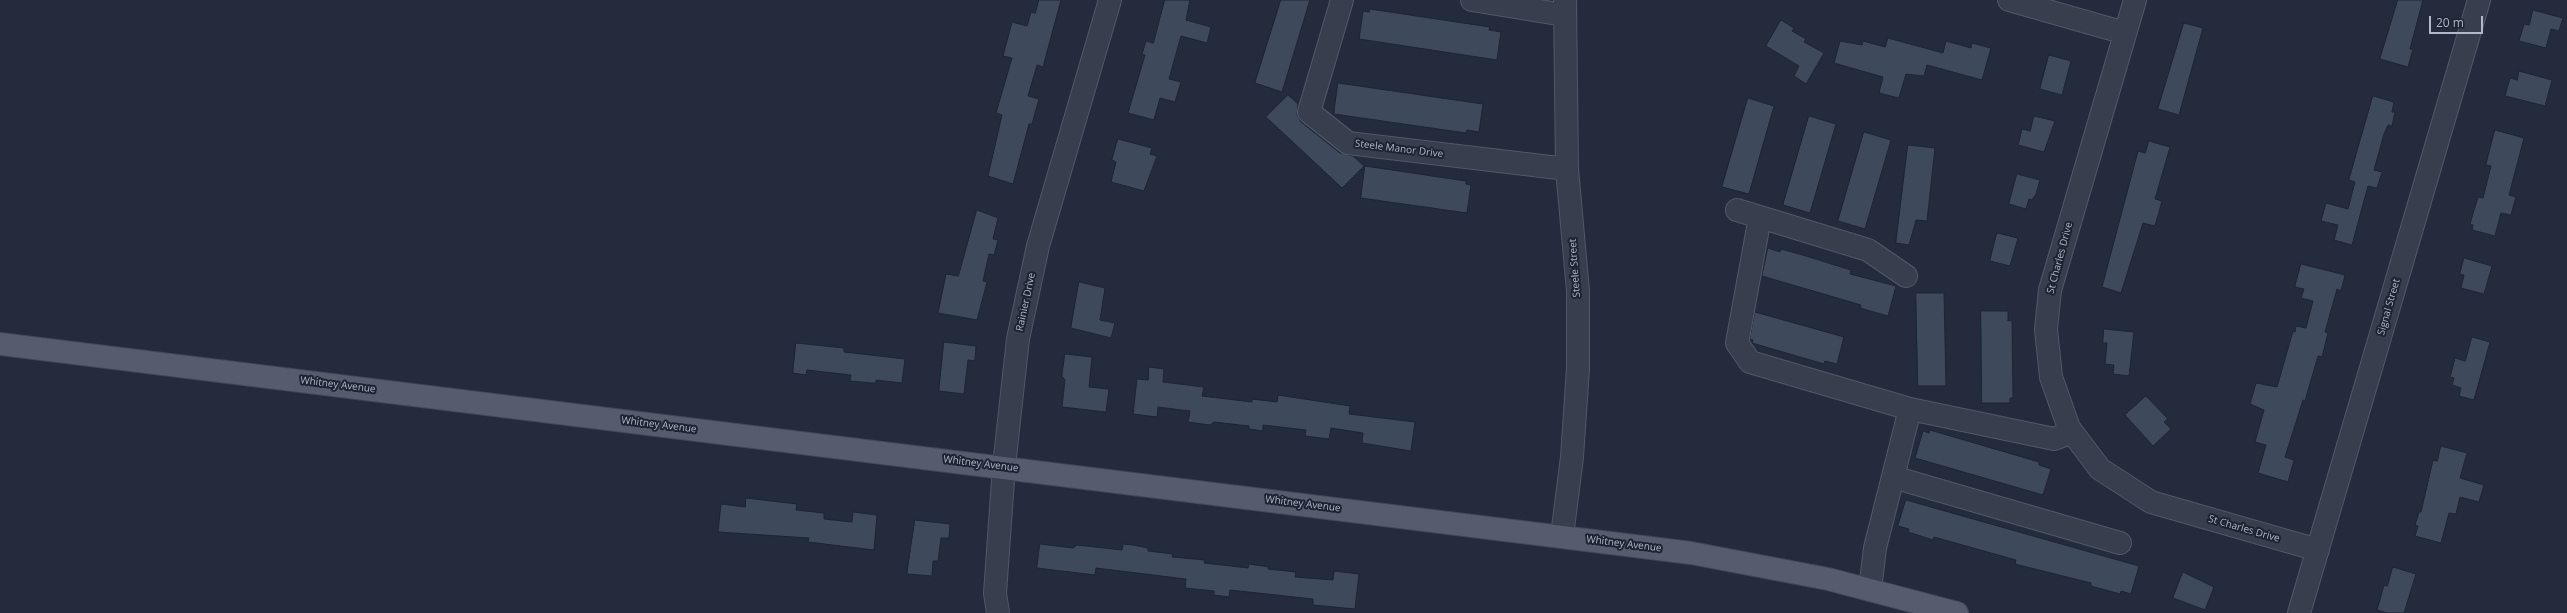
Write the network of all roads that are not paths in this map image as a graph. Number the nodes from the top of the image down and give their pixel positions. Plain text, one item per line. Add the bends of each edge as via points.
1 (1110, 0) edge
2 (1342, 0) edge
3 (1472, 0) edge
4 (2009, 0) edge
5 (2135, 0) edge
6 (2479, 0) edge
7 (1565, 7) edge
8 (2125, 33) junction
9 (1567, 169) junction
10 (1737, 210) dead end
11 (1760, 217) junction
12 (1906, 276) dead end
13 (0, 344) edge
14 (1910, 409) junction
15 (2072, 432) junction
16 (1004, 466) junction
17 (1893, 477) junction
18 (1562, 536) junction
19 (2120, 543) dead end
20 (2318, 550) junction
21 (1870, 590) junction
22 (998, 613) edge
23 (1957, 613) edge
24 (2299, 613) edge

1 - 16 street, Rainier Drive via 1038,246 1018,340
2 - 9 street, Steele Manor Drive via 1309,112 1348,143
3 - 7 street
4 - 8 street
5 - 8 street, St Charles Drive
6 - 20 street, Signal Street
7 - 9 street, Steele Street
8 - 15 street, St Charles Drive via 2050,290 2046,330 2051,377
9 - 18 street, Steele Street via 1578,291 1578,368 1572,457
10 - 11 street
11 - 12 street via 1868,250
11 - 14 street via 1737,342 1750,362
13 - 16 main road, Whitney Avenue
14 - 15 street via 2054,439
14 - 17 street
15 - 20 street, St Charles Drive via 2100,469 2151,502
16 - 18 main road, Whitney Avenue
16 - 22 street, Rainier Drive via 995,593
17 - 19 street
17 - 21 street via 1875,548
18 - 21 main road, Whitney Avenue via 1691,553 1828,579
20 - 24 street, Signal Street
21 - 23 main road, Whitney Avenue

